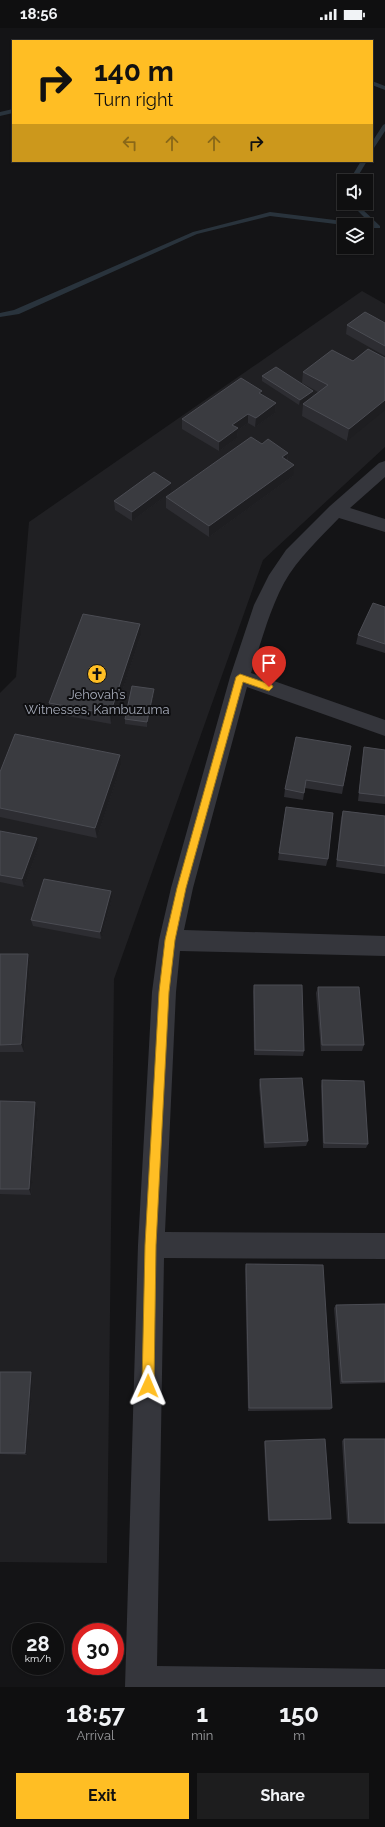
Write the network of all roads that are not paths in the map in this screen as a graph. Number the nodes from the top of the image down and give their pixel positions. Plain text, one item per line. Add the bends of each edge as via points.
1 (385, 467) edge
2 (336, 510) junction
3 (385, 526) edge
4 (240, 677) junction
5 (385, 728) edge
6 (170, 940) junction
7 (385, 946) edge
8 (151, 1245) junction
9 (385, 1246) edge
10 (141, 1685) edge
11 (385, 1685) edge

1 - 2 street
2 - 3 street
2 - 4 street via 294,555 276,580 264,605
4 - 5 street
4 - 6 street
6 - 7 street
6 - 8 street via 164,992
8 - 9 street
8 - 10 street
10 - 11 street

